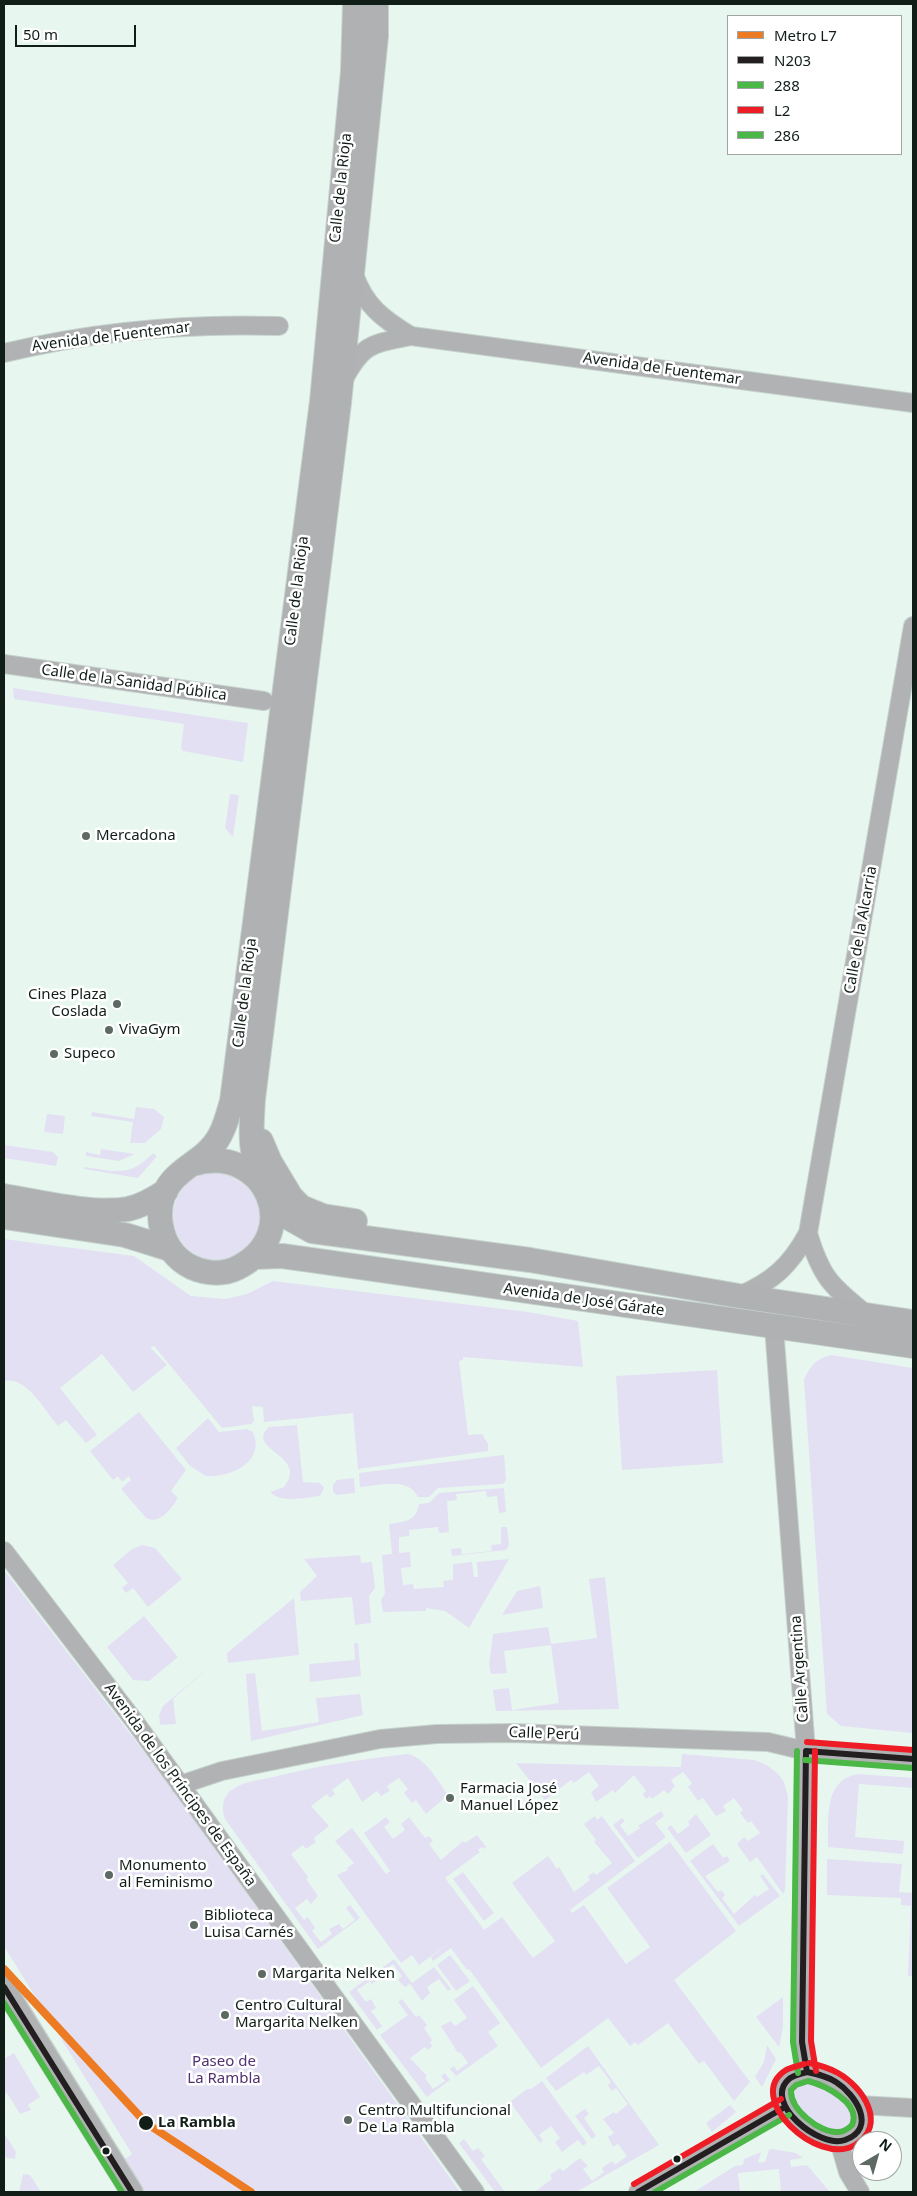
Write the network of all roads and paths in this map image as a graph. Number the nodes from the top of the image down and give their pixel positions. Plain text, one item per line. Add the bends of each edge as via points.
1 (355, 4) edge
2 (376, 4) edge
3 (353, 269) junction
4 (278, 326) dead end
5 (411, 336) junction
6 (4, 353) edge
7 (341, 384) junction
8 (913, 403) edge
9 (913, 626) edge
10 (4, 664) edge
11 (264, 702) dead end
12 (253, 1099) junction
13 (193, 1164) junction
14 (166, 1191) junction
15 (266, 1191) junction
16 (4, 1196) edge
17 (4, 1217) edge
18 (808, 1233) junction
19 (170, 1249) junction
20 (255, 1256) junction
21 (530, 1260) junction
22 (739, 1296) junction
23 (866, 1314) junction
24 (913, 1322) edge
25 (774, 1327) junction
26 (913, 1346) edge
27 (4, 1551) edge
28 (806, 1751) junction
29 (913, 1759) edge
30 (180, 1785) junction
31 (4, 1987) edge
32 (807, 2072) junction
33 (859, 2105) junction
34 (784, 2107) junction
35 (913, 2108) edge
36 (840, 2141) junction
37 (132, 2192) edge
38 (475, 2192) edge
39 (638, 2192) edge
40 (860, 2192) edge

1 - 13 main road, Calle de la Rioja via 353,71 322,401 232,1101 221,1133 211,1148
2 - 3 main road, Calle de la Rioja via 376,36
3 - 5 street, Avenida de Fuentemar via 360,292 369,304 387,321
3 - 7 main road, Calle de la Rioja
4 - 6 street, Avenida de Fuentemar via 218,324 155,328 49,342
5 - 7 street, Avenida de Fuentemar via 372,344 351,365
5 - 8 street, Avenida de Fuentemar
7 - 12 main road, Calle de la Rioja
9 - 18 street, Calle de la Alcarria
10 - 11 street, Calle de la Sanidad Pública
12 - 15 main road, Calle de la Rioja via 252,1156
12 - 21 main road, Calle de la Rioja via 266,1155 290,1197 301,1207 323,1216 493,1244 512,1249
13 - 14 main road via 178,1175
13 - 15 main road via 225,1160 237,1164
14 - 16 main road via 127,1209 96,1210
14 - 19 main road via 161,1222 162,1235
15 - 20 main road via 272,1222 262,1250
15 - 21 main road, Avenida de José Gárate via 289,1218 312,1231
17 - 19 main road via 125,1235
18 - 22 street, Calle de la Alcarria via 787,1266
18 - 23 street, Calle de la Alcarria via 825,1277
19 - 20 main road via 192,1268 216,1273 232,1270
20 - 25 main road, Avenida de José Gárate via 282,1256
21 - 22 main road, Avenida de José Gárate
22 - 23 main road, Avenida de José Gárate
23 - 24 main road, Avenida de José Gárate
25 - 26 main road, Avenida de José Gárate
25 - 28 street, Calle Argentina
27 - 30 street, Avenida de los Príncipes de España
28 - 29 street, Calle Perú
28 - 30 street, Calle Perú via 768,1742 460,1733 380,1739 222,1771
28 - 32 street, Calle Argentina via 802,2042
30 - 38 street, Avenida de los Príncipes de España
31 - 37 street
32 - 33 street via 836,2081
32 - 34 street via 790,2078 784,2086
33 - 35 street
33 - 36 street via 860,2128 856,2134
34 - 36 street via 806,2130 820,2138
34 - 39 street
36 - 40 street via 848,2172

